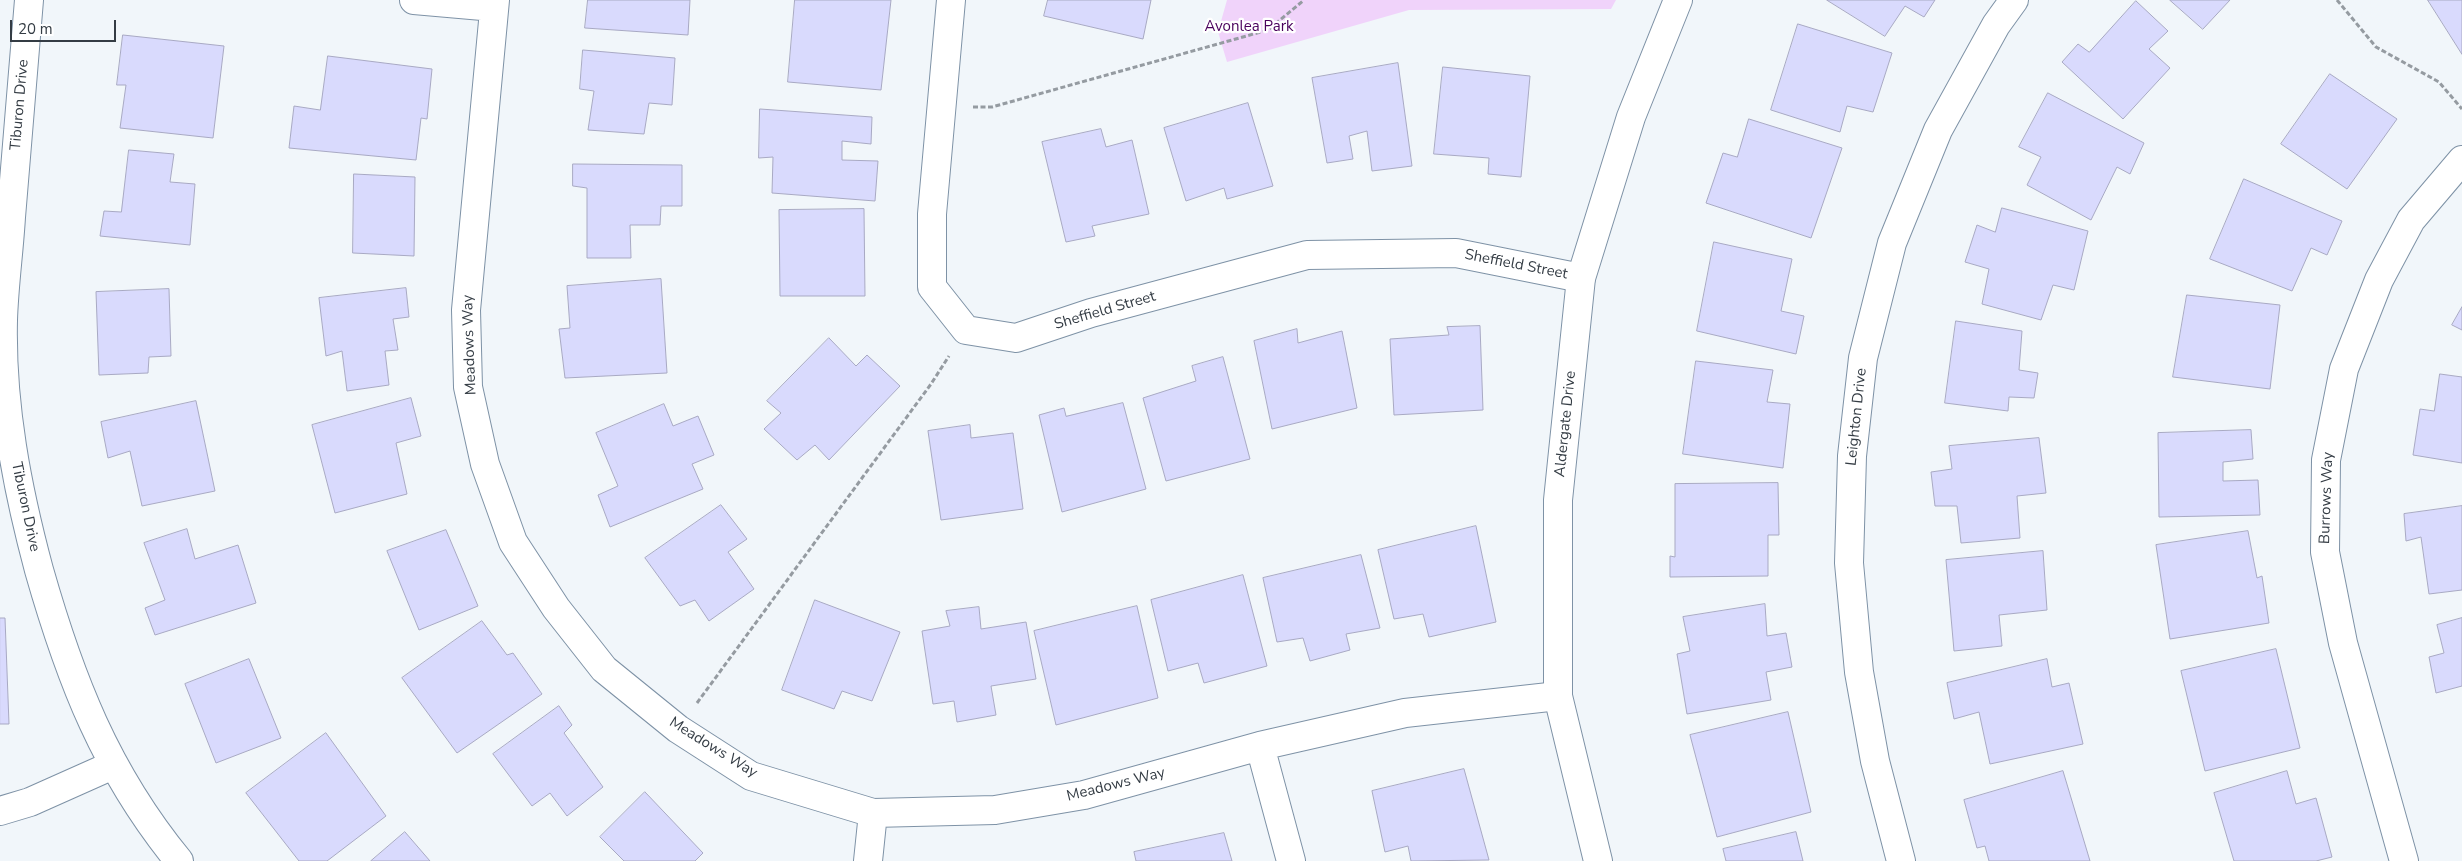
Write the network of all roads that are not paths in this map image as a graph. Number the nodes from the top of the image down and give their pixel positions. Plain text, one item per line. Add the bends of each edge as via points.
1 (28, 0) edge
2 (414, 0) edge
3 (952, 0) edge
4 (1678, 0) edge
5 (2014, 0) edge
6 (494, 4) edge
7 (2462, 160) edge
8 (1581, 278) junction
9 (1558, 696) junction
10 (1260, 746) junction
11 (113, 765) junction
12 (0, 811) edge
13 (872, 812) junction
14 (179, 861) edge
15 (868, 861) edge
16 (1291, 861) edge
17 (1598, 861) edge
18 (1901, 861) edge
19 (2404, 861) edge

1 - 11 street, Tiburon Drive via 3,320 6,413 23,511 55,626 83,704
2 - 6 street
3 - 8 street, Sheffield Street via 932,214 932,287 966,330 1016,338 1091,313 1307,255 1456,253
4 - 8 street, Aldergate Drive via 1631,117
5 - 18 street, Leighton Drive via 1938,130 1892,243 1863,358 1852,456 1849,562 1859,672 1875,762
6 - 13 street, Meadows Way via 466,310 468,387 485,464 513,542 556,608 604,669 678,729 751,776
7 - 19 street, Burrows Way via 2411,220 2379,280 2344,369 2326,460 2325,552 2343,643
8 - 9 street, Aldergate Drive via 1558,500
9 - 10 street, Meadows Way via 1404,713
9 - 17 street, Aldergate Drive
10 - 13 street, Meadows Way via 1066,798 995,810
10 - 16 street
11 - 12 street via 30,802
11 - 14 street, Tiburon Drive
13 - 15 street

